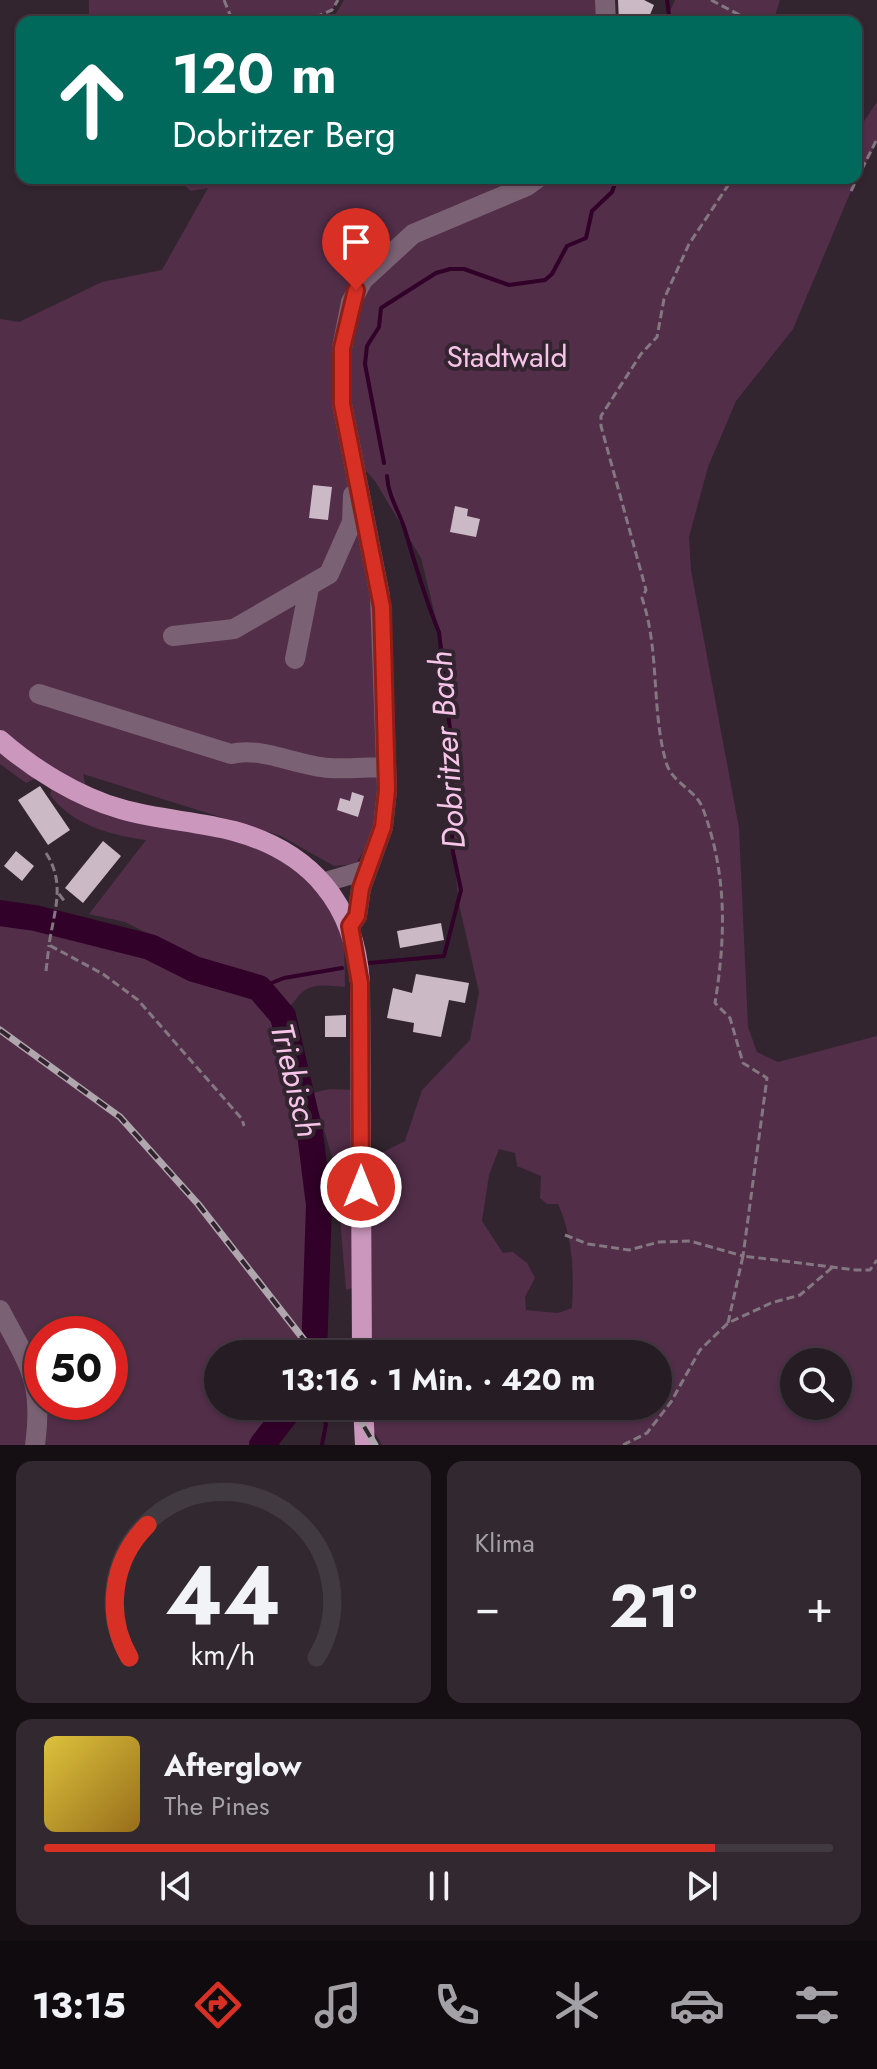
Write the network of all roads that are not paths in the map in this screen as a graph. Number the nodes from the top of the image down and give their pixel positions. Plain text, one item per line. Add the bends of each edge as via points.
1 (530, 184) edge
2 (355, 475) junction
3 (309, 588) junction
4 (173, 636) dead end
5 (295, 659) dead end
6 (39, 694) dead end
7 (0, 740) edge
8 (386, 767) junction
9 (366, 870) junction
10 (322, 883) junction
11 (350, 926) junction
12 (0, 1310) edge
13 (362, 1340) edge
14 (364, 1420) edge
15 (35, 1445) edge
16 (365, 1445) edge

1 - 2 street via 413,234 356,290 345,324 341,377
2 - 3 street via 352,522 329,574
2 - 8 street via 382,607
3 - 4 street via 234,629
3 - 5 street
6 - 8 street via 231,754 258,751 329,768
7 - 10 main road via 88,797 119,809 262,840 288,853
8 - 9 street via 383,827
9 - 10 street
9 - 11 street
10 - 11 main road
11 - 13 main road via 360,983
12 - 15 street via 36,1379
14 - 16 main road

